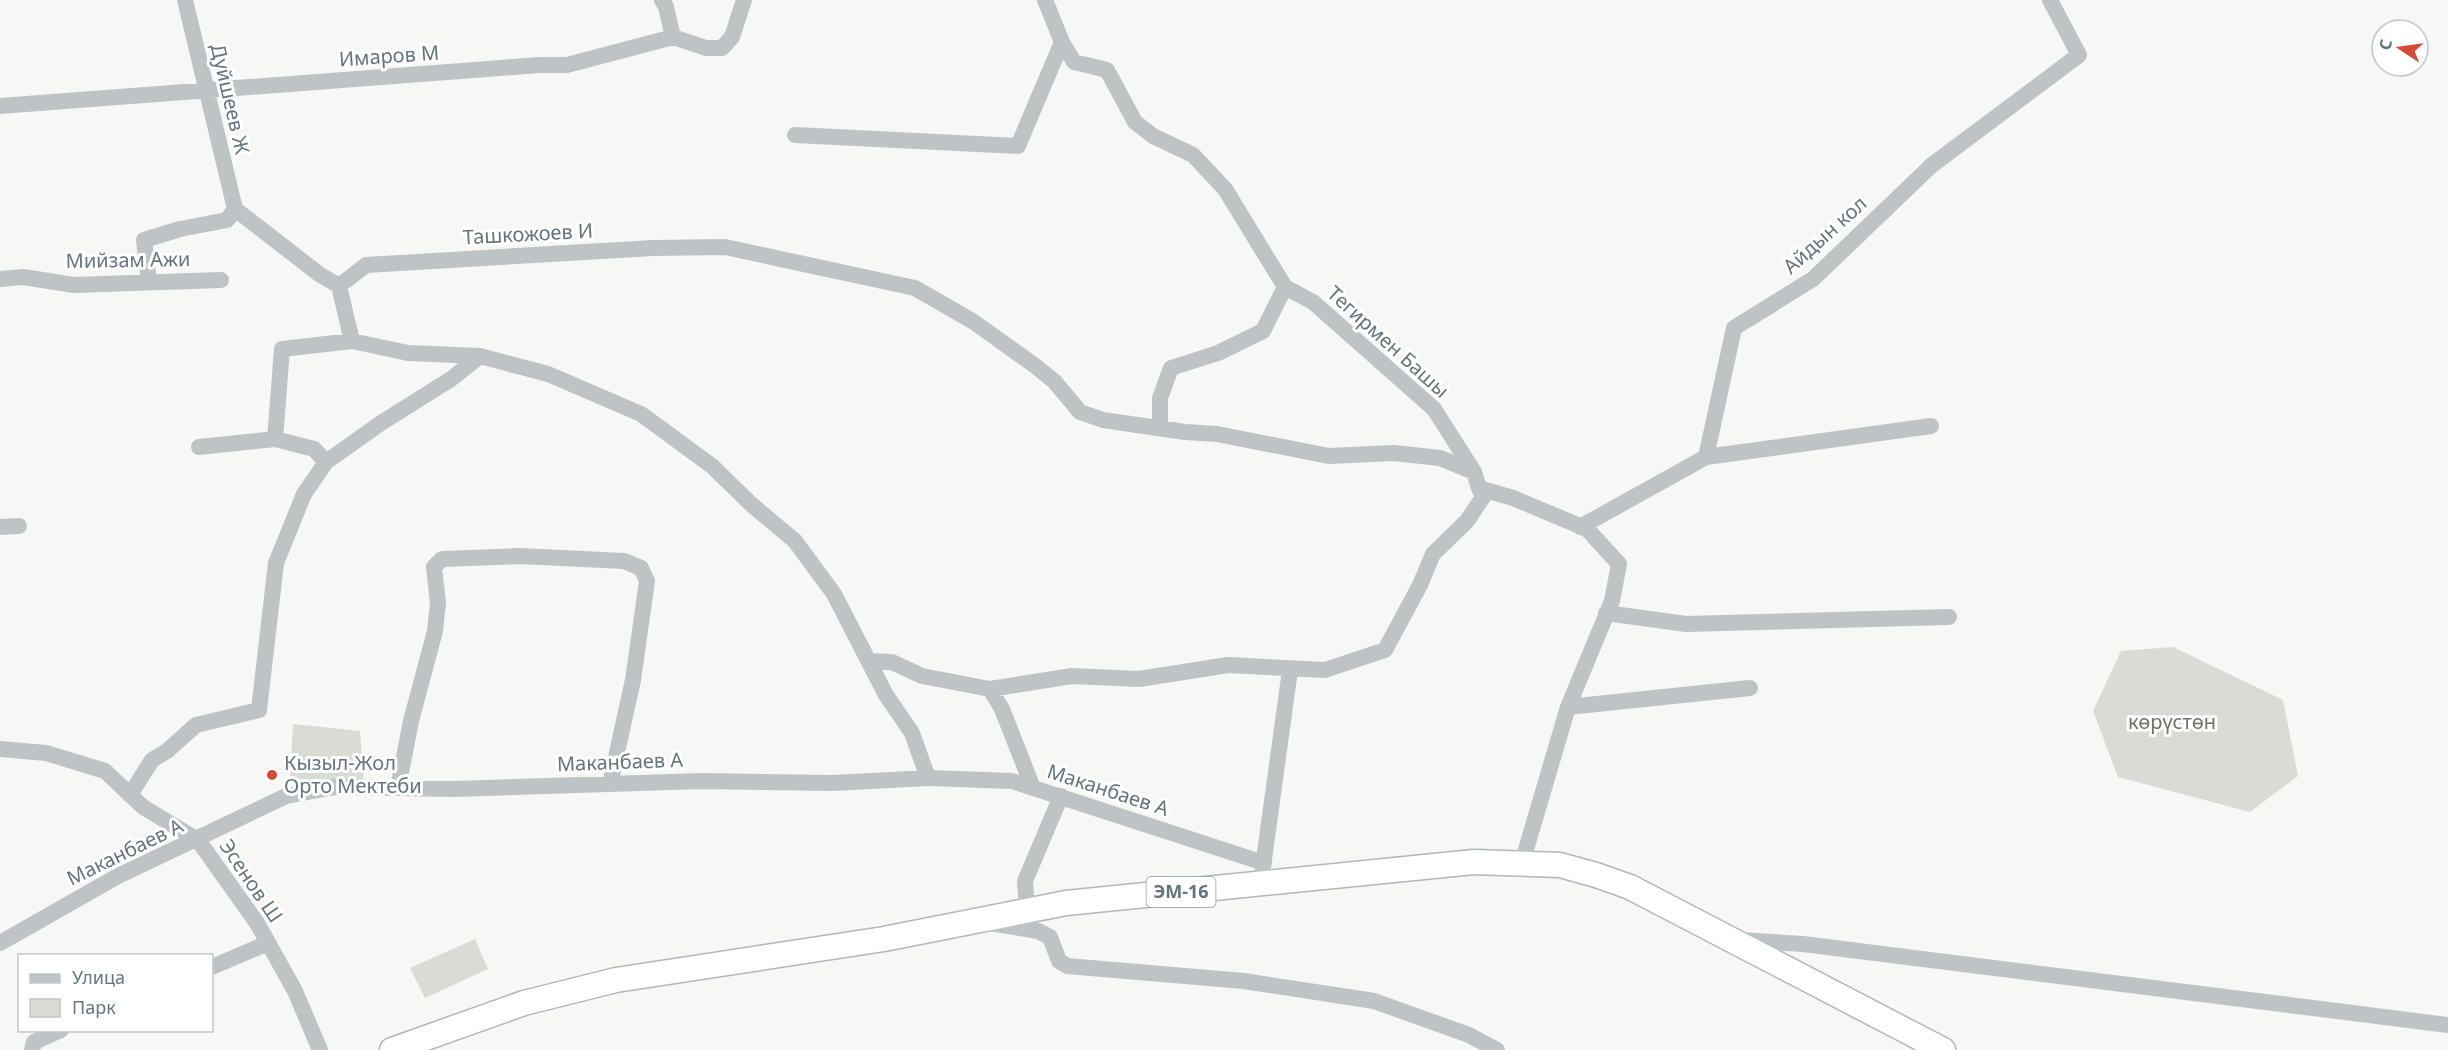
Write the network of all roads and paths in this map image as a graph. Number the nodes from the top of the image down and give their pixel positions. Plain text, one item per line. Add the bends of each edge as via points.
1 (185, 0) edge
2 (662, 0) edge
3 (744, 0) edge
4 (1045, 0) edge
5 (2050, 0) edge
6 (673, 37) junction
7 (1062, 42) junction
8 (206, 91) junction
9 (0, 106) edge
10 (795, 135) dead end
11 (235, 209) junction
12 (0, 279) edge
13 (221, 280) dead end
14 (149, 282) junction
15 (339, 286) junction
16 (1285, 287) junction
17 (352, 341) junction
18 (480, 356) junction
19 (1931, 426) dead end
20 (1160, 427) junction
21 (275, 439) junction
22 (199, 447) dead end
23 (1706, 457) junction
24 (326, 462) junction
25 (1477, 480) junction
26 (19, 526) dead end
27 (0, 527) edge
28 (1580, 527) junction
29 (1606, 613) junction
30 (1949, 617) dead end
31 (870, 661) junction
32 (1290, 670) junction
33 (1750, 688) dead end
34 (990, 689) junction
35 (1568, 707) junction
36 (0, 749) edge
37 (928, 778) junction
38 (610, 784) junction
39 (398, 788) junction
40 (1033, 788) junction
41 (130, 795) junction
42 (1061, 796) junction
43 (198, 840) junction
44 (1522, 863) junction
45 (1262, 873) junction
46 (1027, 911) junction
47 (972, 921) junction
48 (1730, 939) junction
49 (0, 943) edge
50 (268, 943) junction
51 (213, 967) edge
52 (2448, 1025) edge
53 (56, 1032) edge
54 (32, 1050) edge
55 (320, 1050) edge
56 (393, 1050) edge
57 (1497, 1050) edge
58 (1943, 1050) edge

1 - 8 street, Дуйшеев Ж
2 - 6 street
3 - 6 street via 732,37 722,48 706,48
4 - 7 street
5 - 23 street, Айдын кол via 2079,55 1932,165 1813,279 1734,328
6 - 8 street, Имаров М via 567,65
7 - 10 street via 1018,146
7 - 16 street via 1074,62 1107,70 1135,122 1153,136 1193,155 1225,189
8 - 9 street, Имаров М
8 - 11 street, Дуйшеев Ж
11 - 14 street via 226,220 144,240
11 - 15 street
12 - 14 street, Мийзам Ажи via 23,277 74,285
13 - 14 street, Мийзам Ажи
15 - 17 street
15 - 20 street, Ташкожоев И via 366,265 725,247 915,288 974,322 1034,365 1054,381 1080,412 1103,420
16 - 20 street via 1263,331 1218,353 1171,368 1160,398
16 - 25 street, Тегирмен Башы via 1313,302 1434,409
17 - 18 street via 408,353
17 - 21 street via 282,349
18 - 24 street
18 - 31 street via 548,374 641,414 712,466 795,541 834,594
19 - 23 street
20 - 25 street, Ташкожоев И via 1329,456 1394,453 1440,458
21 - 22 street
21 - 24 street via 314,449
23 - 28 street
24 - 41 street via 304,494 276,563 259,710 196,725 152,760
25 - 28 street
25 - 32 street via 1483,497 1467,521 1433,554 1385,650 1325,670
26 - 27 street
28 - 29 street via 1593,535 1619,564
29 - 30 street via 1686,624
29 - 35 street
31 - 34 street via 892,662 922,676
31 - 37 street via 886,695 912,733
32 - 34 street via 1228,664 1139,679 1072,676
32 - 45 street
33 - 35 street
34 - 40 street via 1002,709
35 - 44 street
36 - 41 street, Эсенов Ш via 46,753 105,771
37 - 38 street, Маканбаев А via 834,783
37 - 40 street, Маканбаев А via 1012,781
38 - 39 street, Маканбаев А
38 - 39 street via 633,680 647,581 641,568 624,561 520,556 442,559 434,567 438,603 435,631
39 - 43 street, Маканбаев А via 335,788 286,796
40 - 42 street, Маканбаев А
41 - 43 street, Эсенов Ш
42 - 45 street, Маканбаев А
42 - 46 street via 1025,881
43 - 49 street, Маканбаев А via 118,876
43 - 50 street, Эсенов Ш
44 - 45 highway, ЭМ-16
44 - 48 highway, ЭМ-16 via 1560,866 1630,887
45 - 46 highway, ЭМ-16
46 - 47 highway, ЭМ-16
47 - 56 highway, ЭМ-16 via 884,939 616,980 524,1003
47 - 57 street via 1038,930 1050,937 1059,961 1067,966 1244,981 1374,1001 1469,1035
48 - 52 street via 1803,944
48 - 58 highway, ЭМ-16
50 - 51 street
50 - 55 street, Эсенов Ш via 295,991
53 - 54 street via 34,1042

